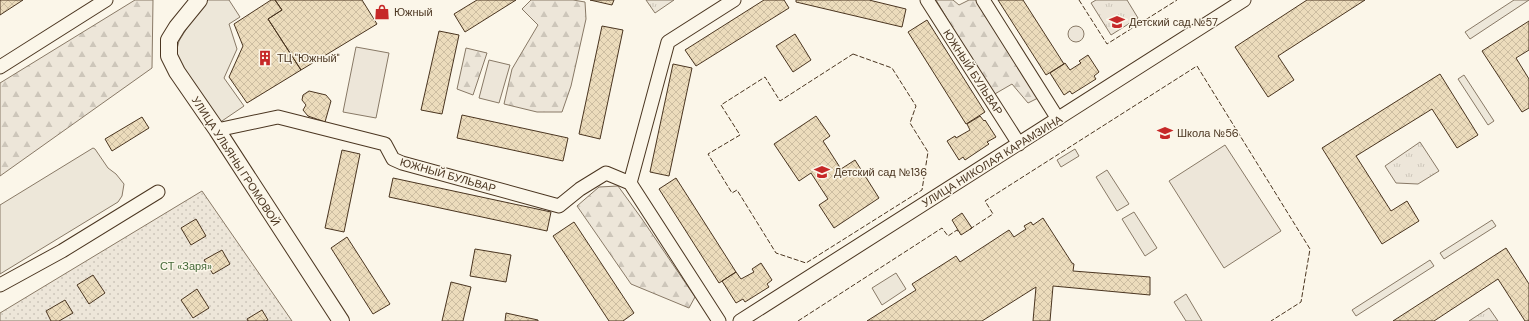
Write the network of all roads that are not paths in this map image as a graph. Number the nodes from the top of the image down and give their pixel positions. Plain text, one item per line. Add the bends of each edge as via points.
1 (106, 0) edge
2 (199, 0) edge
3 (734, 0) edge
4 (927, 0) edge
5 (983, 0) edge
6 (1244, 0) edge
7 (0, 67) edge
8 (1058, 119) junction
9 (217, 130) junction
10 (1018, 144) junction
11 (630, 183) junction
12 (158, 192) dead end
13 (0, 285) edge
14 (341, 321) edge
15 (719, 321) edge
16 (740, 321) edge

1 - 7 street
2 - 9 main road, УЛИЦА УЛЬЯНЫ ГРОМОВОЙ via 169,40 168,56
3 - 11 street via 668,42
4 - 10 street, ЮЖНЫЙ БУЛЬВАР
5 - 8 street
6 - 8 street, УЛИЦА НИКОЛАЯ КАРАМЗИНА
8 - 10 street, УЛИЦА НИКОЛАЯ КАРАМЗИНА
9 - 11 street, ЮЖНЫЙ БУЛЬВАР via 278,117 385,144 393,159 402,163 559,206 606,173
9 - 14 main road, УЛИЦА УЛЬЯНЫ ГРОМОВОЙ
10 - 16 street, УЛИЦА НИКОЛАЯ КАРАМЗИНА
11 - 15 street
12 - 13 street via 62,251

